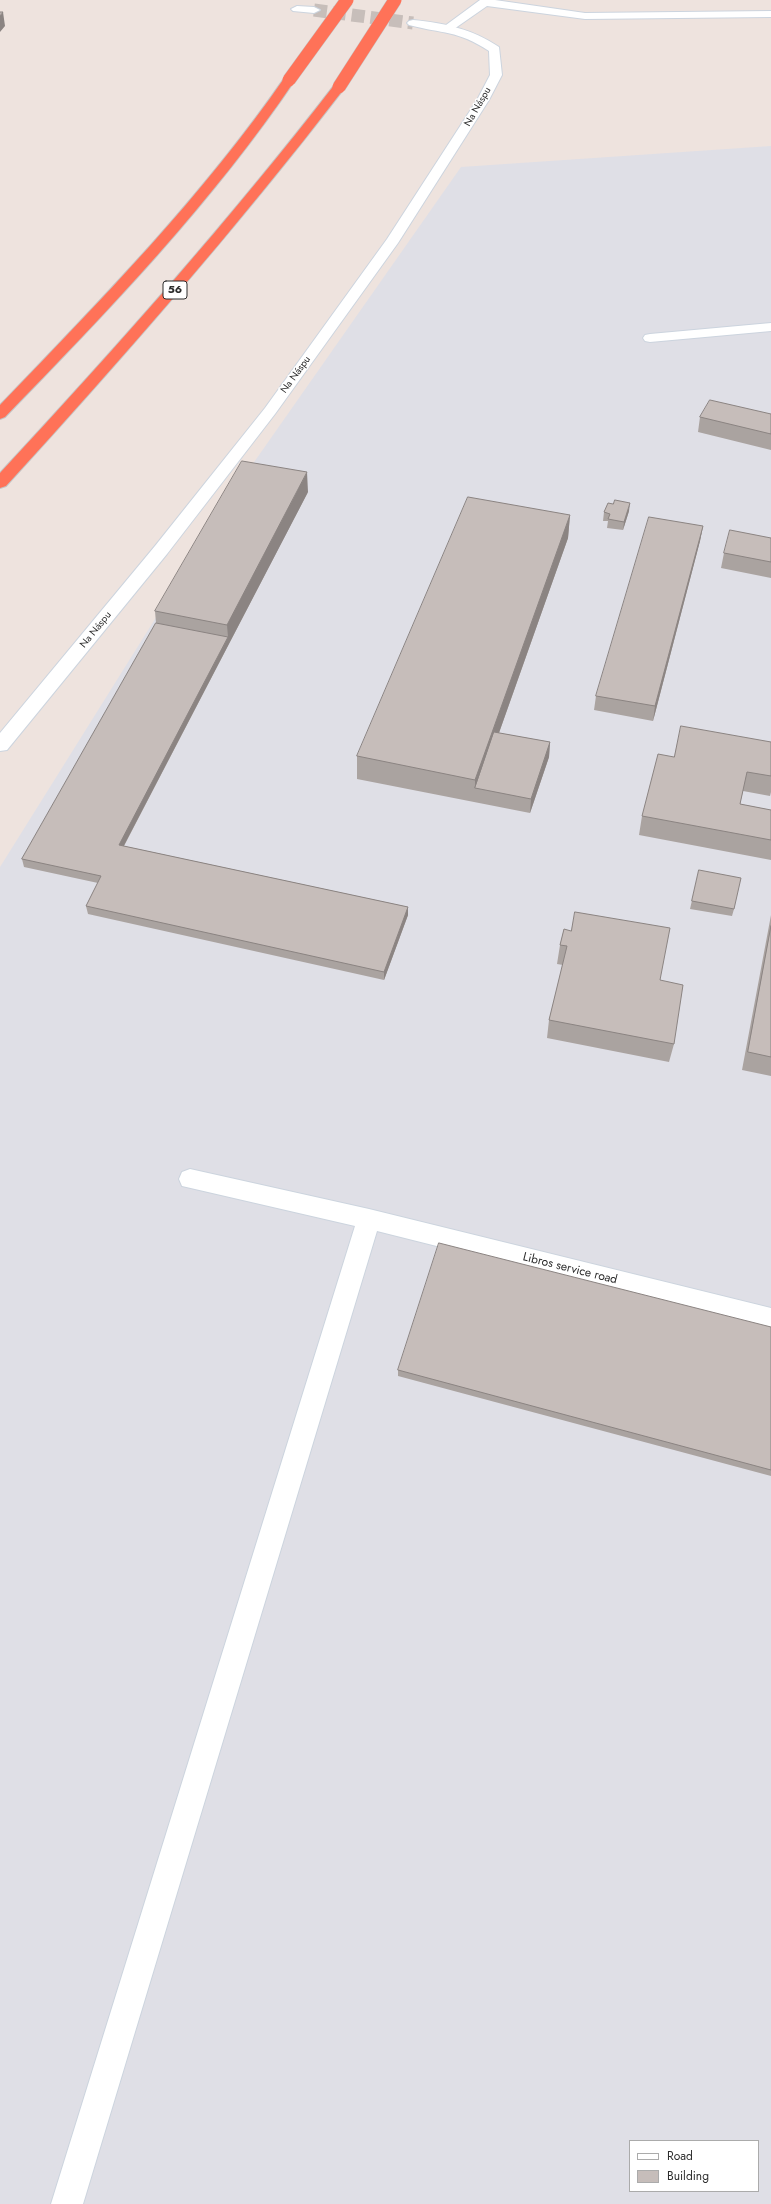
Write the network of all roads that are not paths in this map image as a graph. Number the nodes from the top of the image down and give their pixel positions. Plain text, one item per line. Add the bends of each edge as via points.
1 (347, 0) edge
2 (395, 0) edge
3 (297, 9) dead end
4 (314, 10) tunnel mouth
5 (771, 14) edge
6 (413, 23) tunnel mouth
7 (450, 27) junction
8 (771, 327) edge
9 (650, 338) dead end
10 (0, 414) edge
11 (0, 483) edge
12 (0, 745) edge
13 (190, 1179) dead end
14 (369, 1219) junction
15 (771, 1320) edge
16 (67, 2204) edge

1 - 10 highway, bridge via 265,116 202,194 127,279
2 - 11 highway, 56, bridge via 339,87 250,200 177,288
3 - 4 street
5 - 7 street via 585,16 485,2
6 - 7 street, Na Náspu
7 - 12 street, Na Náspu via 478,38 495,50 496,75 483,100 393,240 270,411 151,562
8 - 9 street
13 - 14 street, Libros service road
14 - 15 street, Libros service road
14 - 16 street

